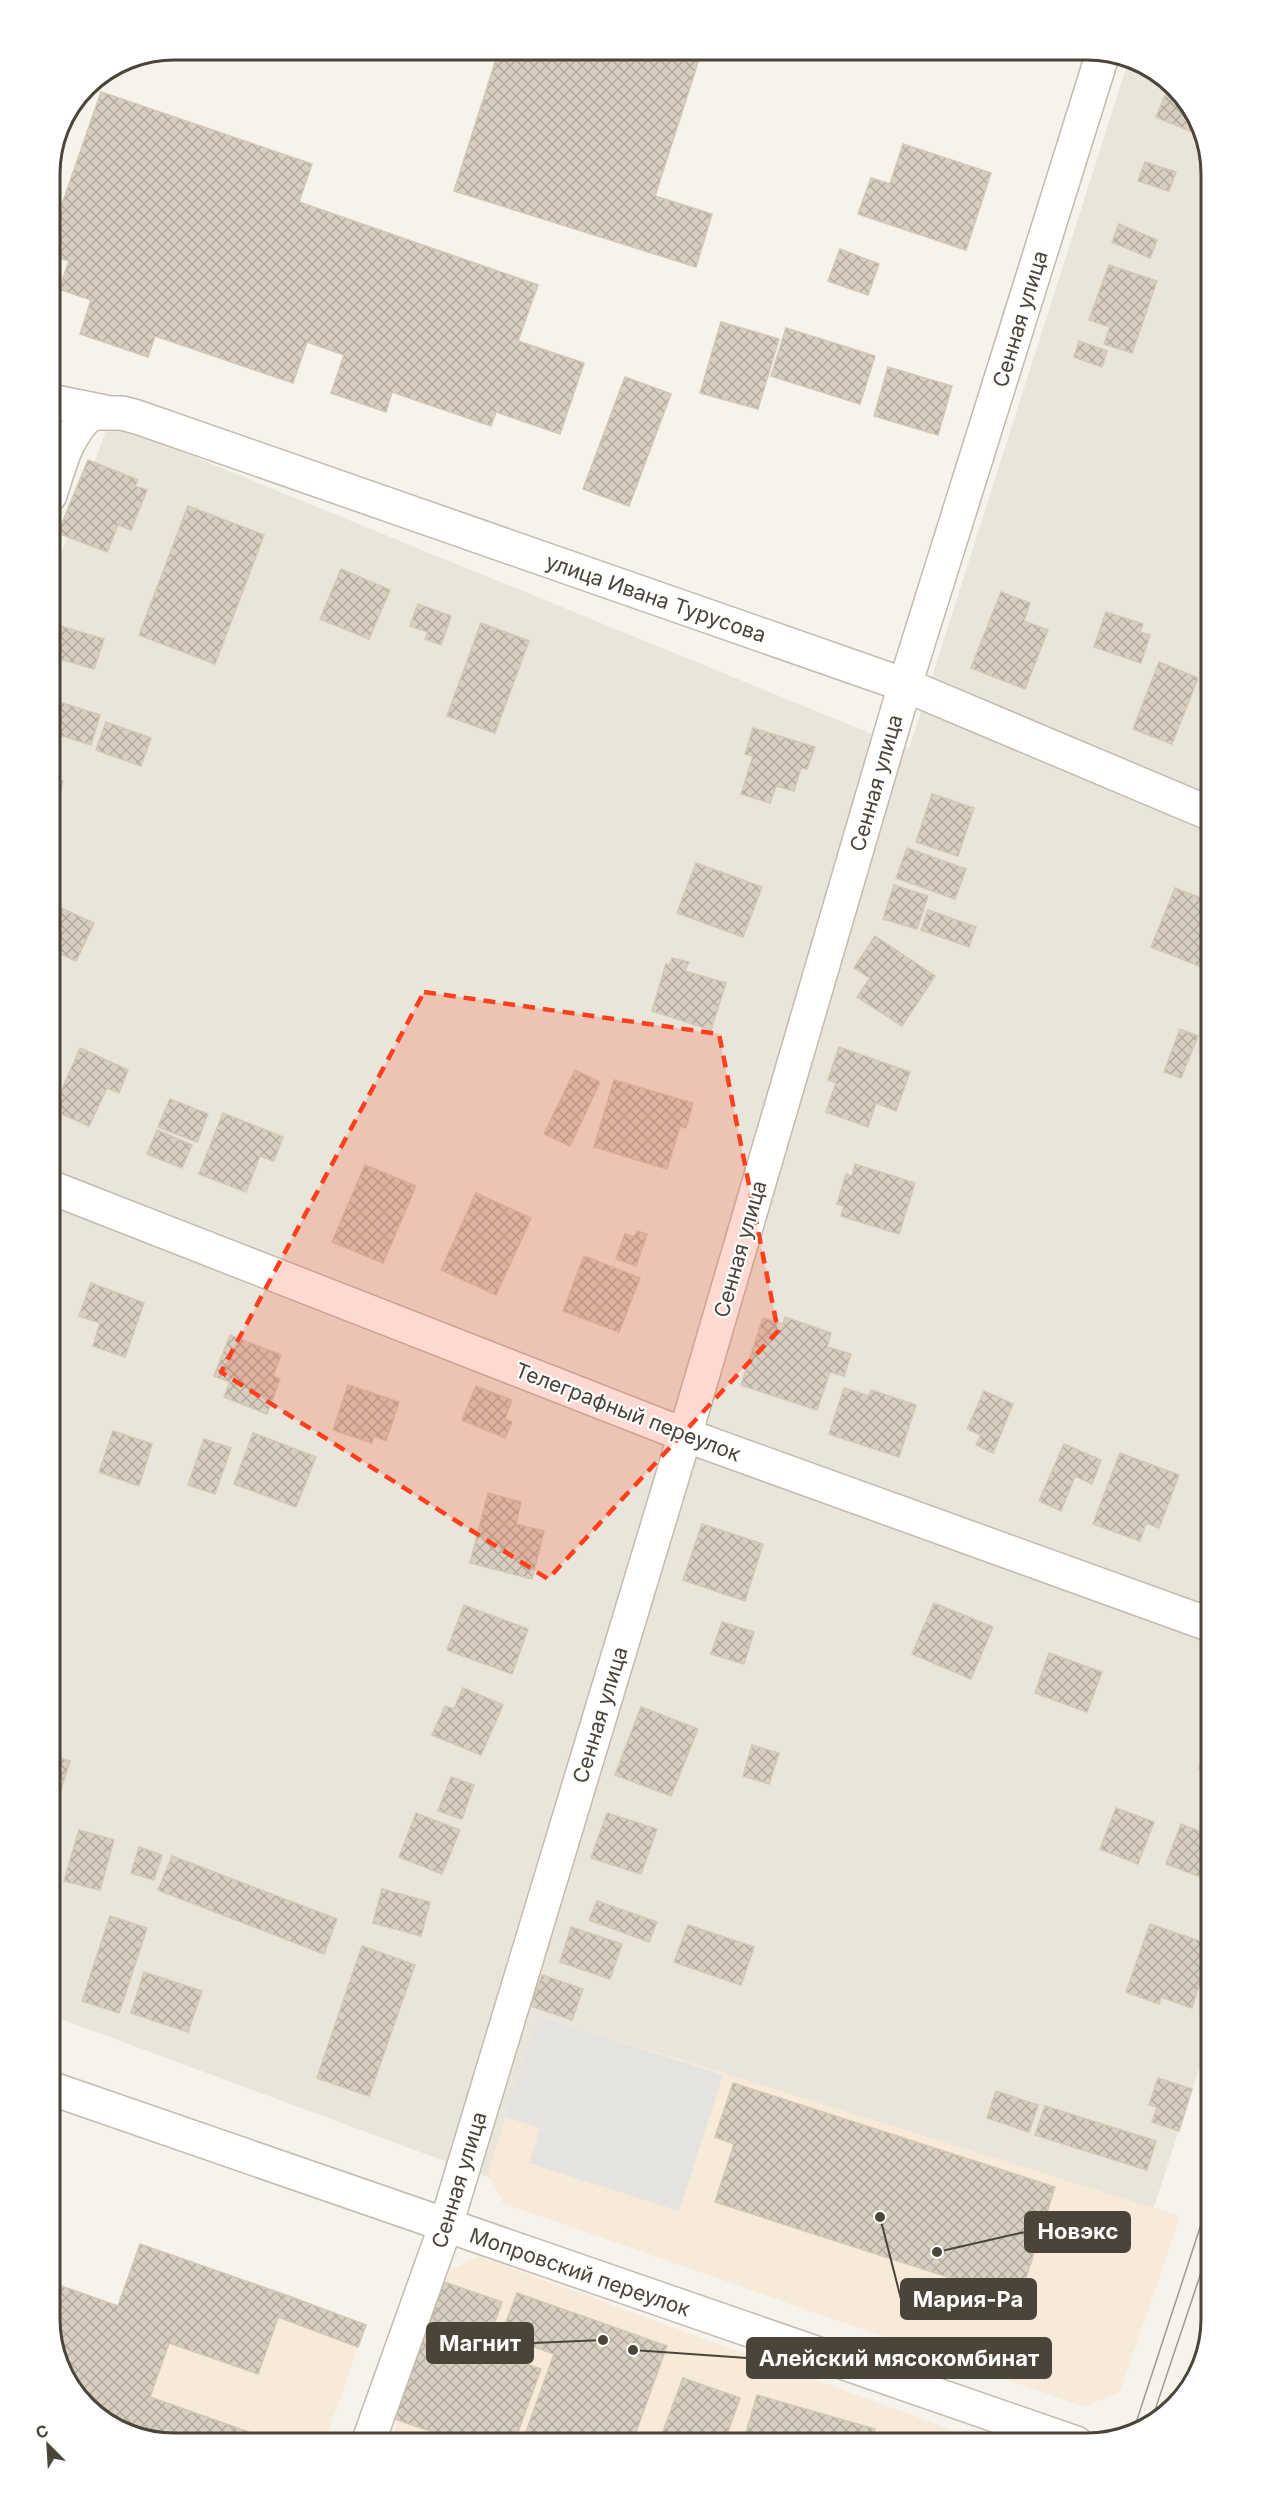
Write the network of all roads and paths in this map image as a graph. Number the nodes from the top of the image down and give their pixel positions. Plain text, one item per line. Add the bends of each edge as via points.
1 (1101, 61) edge
2 (60, 402) edge
3 (98, 412) junction
4 (60, 465) edge
5 (905, 685) junction
6 (1201, 809) edge
7 (60, 1191) edge
8 (685, 1435) junction
9 (1201, 1621) edge
10 (60, 2091) edge
11 (446, 2225) junction
12 (372, 2433) edge
13 (1044, 2433) edge

1 - 5 street, Сенная улица
2 - 3 street, улица Ивана Турусова
3 - 4 street via 80,423
3 - 5 street, улица Ивана Турусова via 137,417
5 - 6 street, улица Ивана Турусова
5 - 8 street, Сенная улица
7 - 8 street, Телеграфный переулок
8 - 9 street, Телеграфный переулок
8 - 11 street, Сенная улица
10 - 11 street, Мопровский переулок
11 - 12 street, Сенная улица
11 - 13 street, Мопровский переулок

